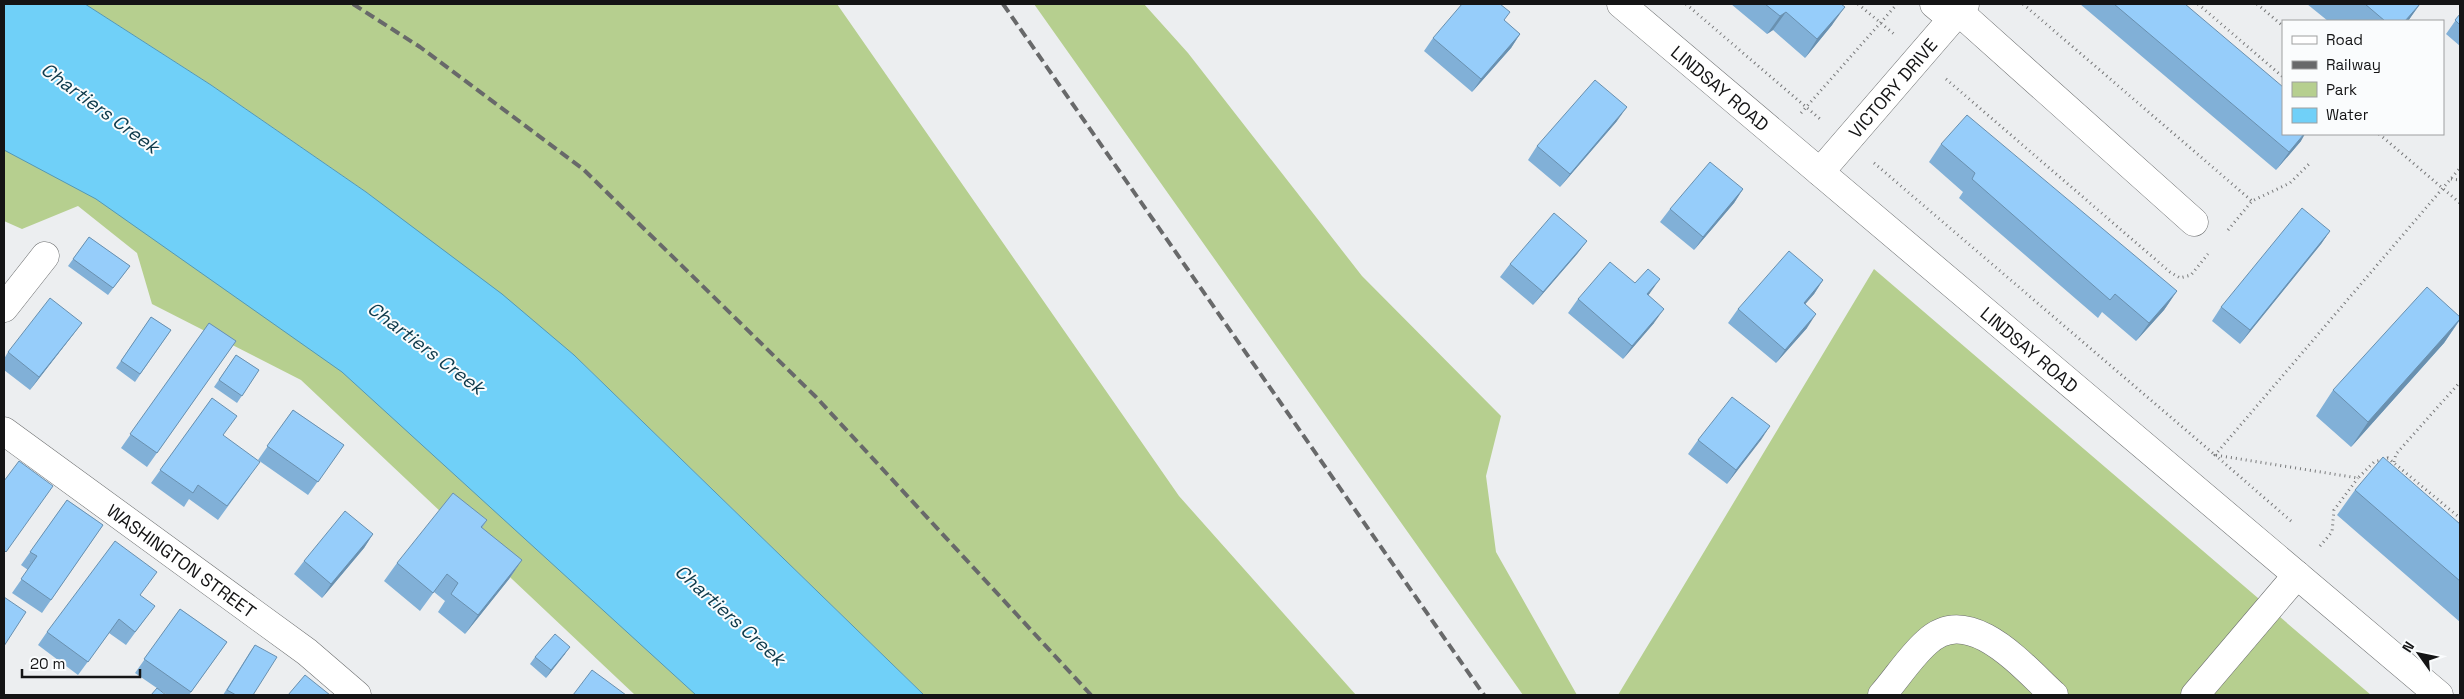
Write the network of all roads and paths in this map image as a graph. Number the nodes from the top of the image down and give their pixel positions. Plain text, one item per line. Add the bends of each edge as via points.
1 (1622, 4) edge
2 (1686, 4) edge
3 (1858, 4) edge
4 (1897, 4) edge
5 (2023, 4) edge
6 (2198, 4) edge
7 (2257, 4) edge
8 (1952, 9) edge
9 (1881, 23) junction
10 (2282, 25) edge
11 (1984, 34) junction
12 (1920, 56) junction
13 (2282, 76) edge
14 (1946, 78) junction
15 (1940, 86) dead end
16 (1807, 107) junction
17 (2379, 135) edge
18 (1780, 138) junction
19 (1847, 142) junction
20 (1879, 157) dead end
21 (2311, 162) dead end
22 (1873, 164) junction
23 (2460, 168) edge
24 (1820, 172) junction
25 (2451, 179) junction
26 (2460, 180) edge
27 (2443, 188) junction
28 (2252, 201) junction
29 (2460, 203) edge
30 (2194, 222) dead end
31 (2228, 231) dead end
32 (2209, 253) dead end
33 (45, 256) dead end
34 (4, 308) edge
35 (2460, 382) edge
36 (4, 430) edge
37 (2215, 455) junction
38 (2394, 462) junction
39 (2358, 478) junction
40 (2460, 518) edge
41 (2298, 527) dead end
42 (2313, 540) dead end
43 (2320, 546) junction
44 (2328, 553) dead end
45 (2297, 575) junction
46 (357, 695) edge
47 (1882, 695) edge
48 (2054, 695) edge
49 (2195, 695) edge
50 (2438, 695) edge

1 - 18 street, LINDSAY ROAD
2 - 16 path
3 - 9 path
4 - 9 path
5 - 28 path
6 - 13 path
7 - 10 path
8 - 11 street
8 - 12 street, VICTORY DRIVE
9 - 12 path
9 - 16 path
11 - 14 path
11 - 30 street
12 - 14 path
12 - 19 street, VICTORY DRIVE
14 - 15 path
14 - 32 path via 2170,272 2180,278 2190,276
16 - 18 path
16 - 19 path
17 - 27 path
18 - 24 street, LINDSAY ROAD
19 - 22 path
19 - 24 street, VICTORY DRIVE
20 - 22 path
21 - 28 path via 2290,183
22 - 37 path
23 - 25 path
24 - 45 street, LINDSAY ROAD
25 - 26 path
25 - 27 path
27 - 29 path
27 - 37 path
28 - 31 path
33 - 34 street
35 - 38 path via 2396,454
36 - 46 street, WASHINGTON STREET via 307,652
37 - 39 path
37 - 41 path
38 - 39 path via 2388,458 2374,462
38 - 40 path
39 - 43 path via 2334,510 2332,532
42 - 43 path
43 - 44 path
45 - 49 street
45 - 50 street, LINDSAY ROAD
47 - 48 street via 1927,642 1943,632 1961,630 1978,633 1996,643

